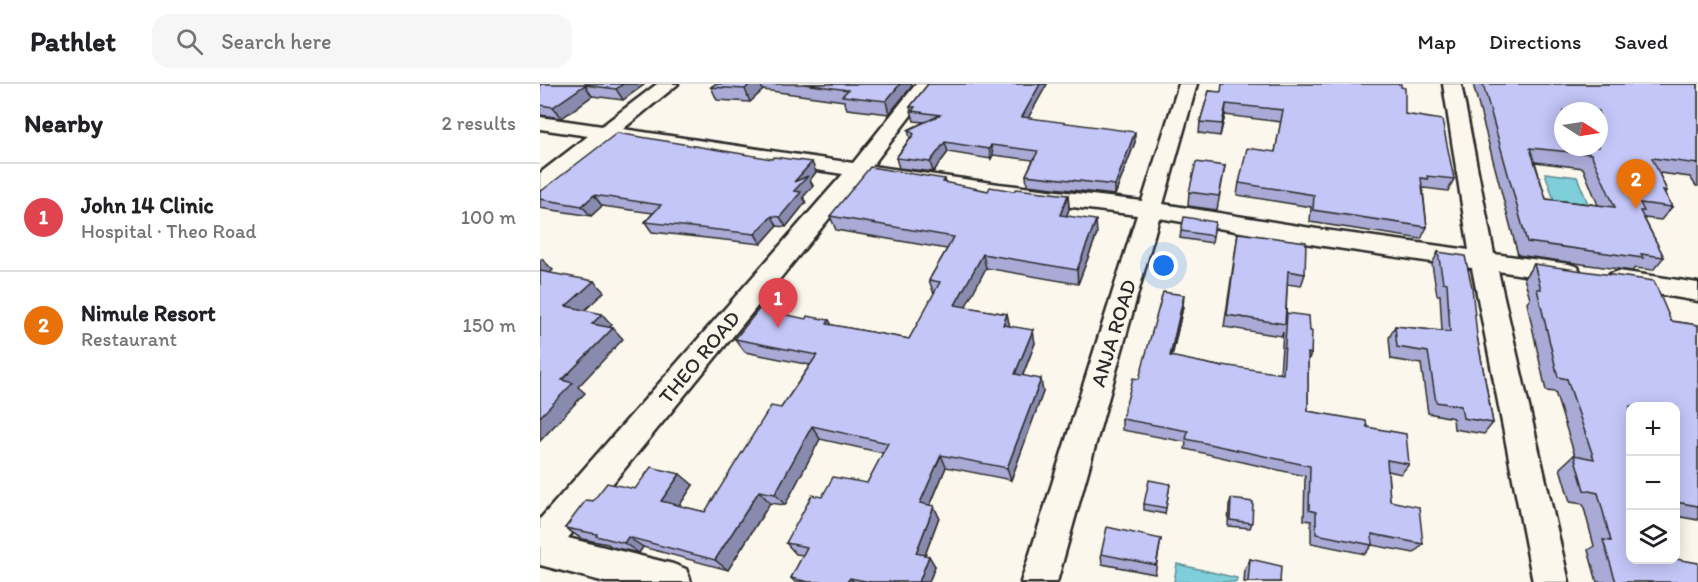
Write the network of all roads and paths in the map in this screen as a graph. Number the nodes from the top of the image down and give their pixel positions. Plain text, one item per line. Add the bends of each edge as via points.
1 (669, 84) edge
2 (926, 84) edge
3 (1188, 84) edge
4 (1452, 84) edge
5 (540, 123) edge
6 (604, 133) junction
7 (858, 170) junction
8 (540, 183) edge
9 (1150, 209) junction
10 (1483, 260) junction
11 (1698, 292) edge
12 (540, 547) edge
13 (673, 582) edge
14 (1039, 582) edge
15 (1551, 582) edge

1 - 6 street
2 - 7 street, THEO ROAD
3 - 9 street, ANJA ROAD
4 - 10 street
5 - 6 street
6 - 7 street
6 - 8 street
7 - 9 street
7 - 12 street, THEO ROAD
9 - 10 street
9 - 14 street, ANJA ROAD
10 - 11 street
10 - 15 street
12 - 13 street

